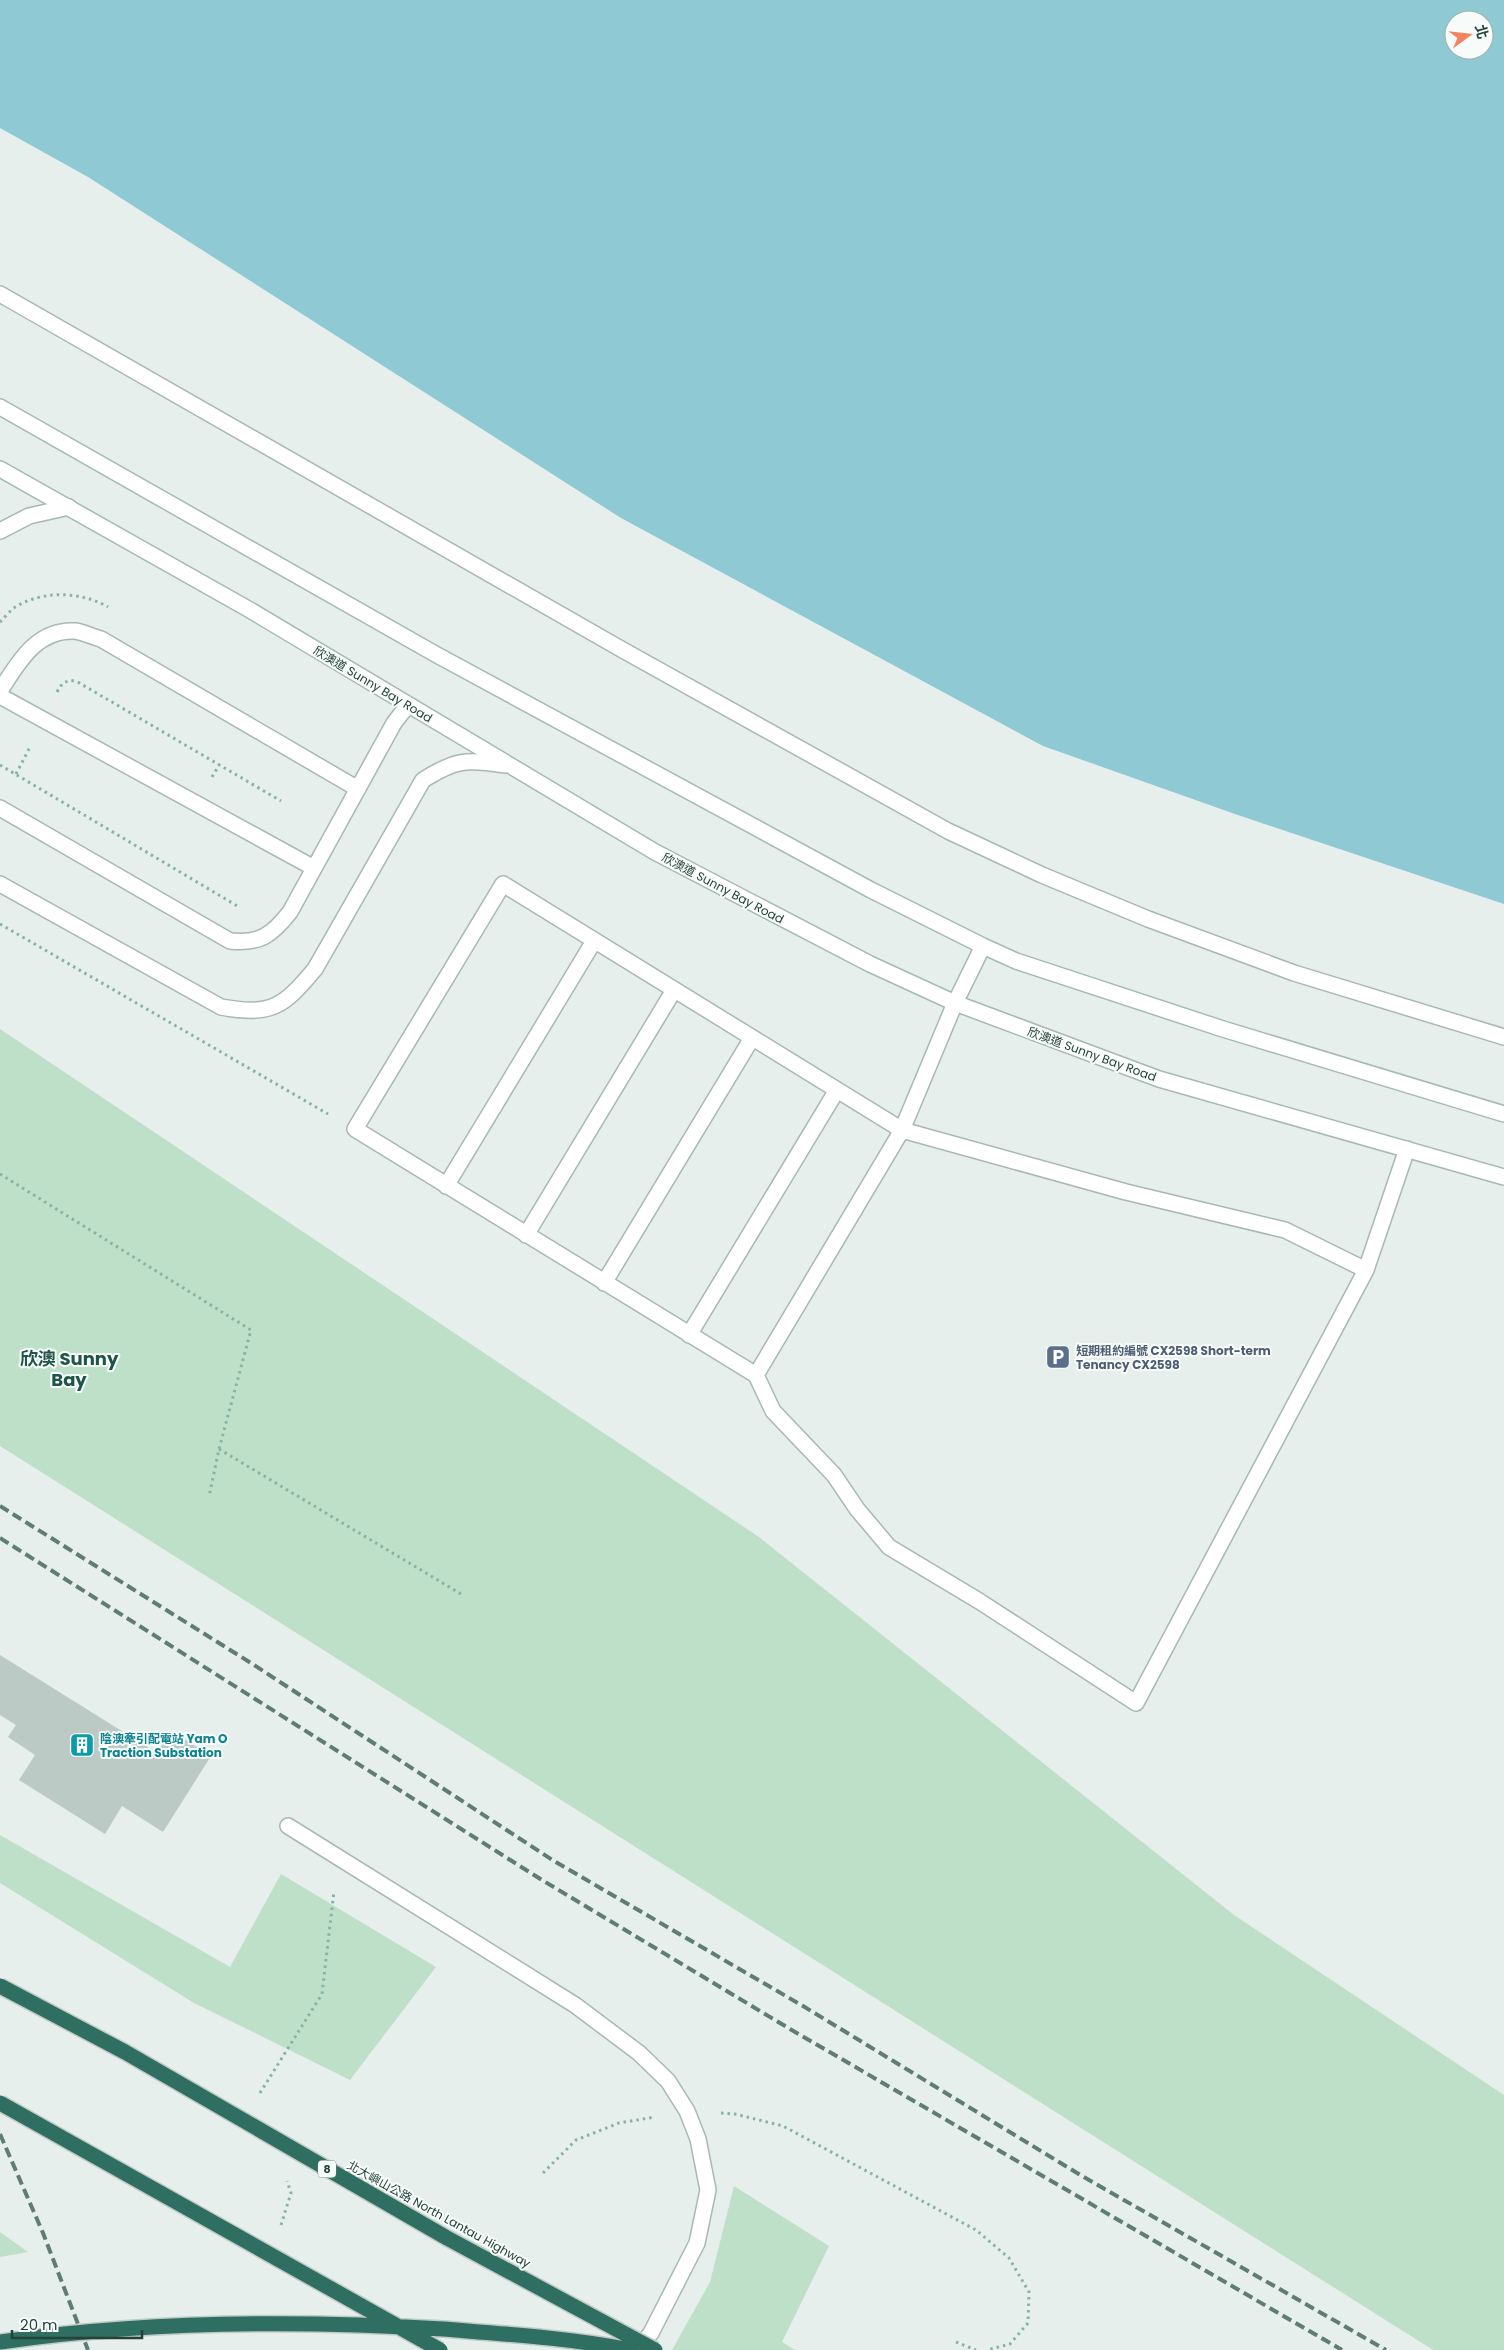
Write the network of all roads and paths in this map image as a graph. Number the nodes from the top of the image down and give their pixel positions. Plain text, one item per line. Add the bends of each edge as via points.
1 (0, 294) edge
2 (0, 407) edge
3 (0, 469) edge
4 (69, 506) junction
5 (0, 531) edge
6 (0, 691) edge
7 (0, 696) edge
8 (408, 705) junction
9 (506, 764) junction
10 (0, 765) edge
11 (358, 789) junction
12 (0, 808) edge
13 (314, 868) junction
14 (0, 884) edge
15 (239, 907) dead end
16 (0, 924) edge
17 (594, 941) junction
18 (983, 946) junction
19 (674, 990) junction
20 (955, 1003) junction
21 (752, 1038) junction
22 (1504, 1038) edge
23 (837, 1090) junction
24 (1504, 1114) edge
25 (355, 1130) junction
26 (902, 1130) junction
27 (1407, 1149) junction
28 (0, 1174) edge
29 (1504, 1176) edge
30 (446, 1186) junction
31 (526, 1235) junction
32 (1366, 1270) junction
33 (604, 1283) junction
34 (689, 1335) junction
35 (756, 1375) junction
36 (219, 1449) junction
37 (208, 1497) dead end
38 (461, 1594) dead end
39 (288, 1826) dead end
40 (338, 1858) junction
41 (0, 1986) edge
42 (257, 2098) dead end
43 (0, 2104) edge
44 (687, 2111) junction
45 (543, 2173) dead end
46 (285, 2176) dead end
47 (278, 2233) dead end
48 (0, 2342) edge
49 (956, 2342) dead end
50 (440, 2350) edge
51 (631, 2350) edge
52 (637, 2350) edge
53 (655, 2350) edge
54 (976, 2350) edge
55 (987, 2350) edge

1 - 22 main road via 612,644 948,831 1148,919 1294,973
2 - 18 main road via 437,655 863,886
3 - 4 main road, 欣澳道 Sunny Bay Road
4 - 5 main road via 29,516
4 - 8 main road, 欣澳道 Sunny Bay Road
6 - 11 main road via 21,657 38,642 56,633 76,631 101,639
7 - 13 main road
8 - 9 main road, 欣澳道 Sunny Bay Road
8 - 11 main road via 394,723
9 - 14 main road via 472,760 447,765 423,780 315,969 293,995 268,1010 246,1012 221,1007
9 - 20 main road, 欣澳道 Sunny Bay Road via 655,852 757,907
10 - 15 path
11 - 13 main road
12 - 13 main road via 230,941 246,943 259,940 277,929
16 - 25 path
17 - 19 main road
17 - 25 main road via 503,884
17 - 30 main road
18 - 20 main road
18 - 24 main road via 1223,1029
19 - 21 main road
19 - 31 main road
20 - 26 main road
20 - 27 main road, 欣澳道 Sunny Bay Road via 1159,1079
21 - 23 main road
21 - 33 main road
23 - 26 main road
23 - 34 main road
25 - 30 main road
26 - 32 main road via 1126,1192 1285,1230
26 - 35 main road
27 - 29 main road, 欣澳道 Sunny Bay Road
27 - 32 main road
28 - 36 path via 251,1330
30 - 31 main road
31 - 33 main road
32 - 35 main road via 1136,1702 889,1547 834,1475 773,1411
33 - 34 main road
34 - 35 main road
36 - 37 path
36 - 38 path
39 - 40 main road
40 - 42 path via 322,1994
40 - 44 main road via 575,2005 639,2053 668,2081
41 - 53 highway, 北大嶼山公路 North Lantau Highway / 8, bridge via 125,2052 447,2238
43 - 50 highway, bridge
44 - 45 path via 619,2123 576,2140
44 - 52 main road via 698,2139 708,2190 697,2243 651,2333
44 - 55 path via 735,2114 783,2126 976,2230 1009,2258 1029,2292 1028,2323 1010,2344
46 - 47 path via 291,2193
48 - 51 highway, bridge via 157,2328 354,2324 504,2334
49 - 54 path

